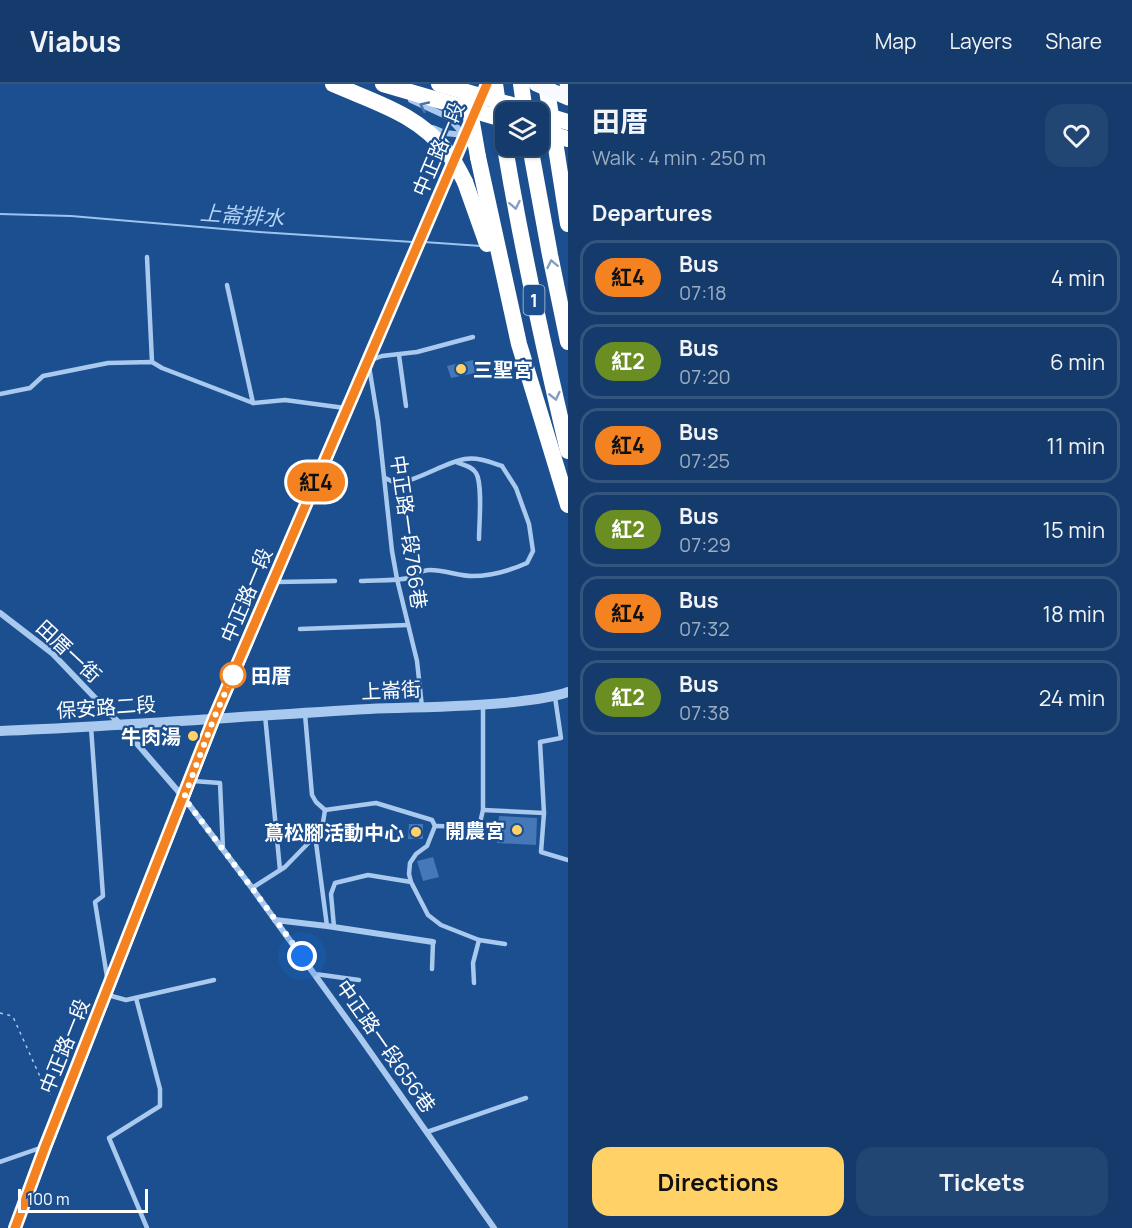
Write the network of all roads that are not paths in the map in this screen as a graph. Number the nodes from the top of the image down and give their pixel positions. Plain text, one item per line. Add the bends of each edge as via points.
1 (333, 84) edge
2 (378, 84) edge
3 (383, 84) edge
4 (439, 84) edge
5 (465, 84) edge
6 (487, 84) edge
7 (495, 84) edge
8 (521, 84) edge
9 (536, 84) edge
10 (546, 84) edge
11 (568, 98) edge
12 (500, 102) edge
13 (524, 102) edge
14 (549, 116) edge
15 (495, 117) edge
16 (568, 122) edge
17 (549, 133) edge
18 (465, 135) junction
19 (568, 139) edge
20 (532, 156) edge
21 (568, 224) edge
22 (147, 257) dead end
23 (227, 285) dead end
24 (473, 337) dead end
25 (568, 342) edge
26 (519, 344) junction
27 (399, 355) junction
28 (368, 360) junction
29 (152, 362) junction
30 (0, 394) edge
31 (253, 403) junction
32 (406, 406) dead end
33 (348, 409) junction
34 (568, 451) edge
35 (454, 461) junction
36 (384, 478) junction
37 (568, 505) edge
38 (478, 539) dead end
39 (397, 579) junction
40 (335, 581) dead end
41 (361, 581) dead end
42 (273, 582) junction
43 (0, 613) edge
44 (408, 625) junction
45 (300, 629) dead end
46 (568, 692) edge
47 (555, 697) junction
48 (483, 705) junction
49 (422, 707) junction
50 (305, 713) junction
51 (265, 715) junction
52 (214, 718) junction
53 (120, 724) junction
54 (91, 727) junction
55 (0, 731) edge
56 (190, 780) junction
57 (184, 798) junction
58 (325, 810) junction
59 (483, 810) junction
60 (544, 813) junction
61 (435, 826) junction
62 (315, 835) junction
63 (223, 849) junction
64 (568, 860) edge
65 (280, 870) junction
66 (411, 882) junction
67 (252, 888) junction
68 (275, 920) junction
69 (330, 926) junction
70 (478, 940) junction
71 (433, 942) joint
72 (506, 944) dead end
73 (432, 969) dead end
74 (315, 974) junction
75 (214, 980) dead end
76 (359, 980) dead end
77 (474, 983) dead end
78 (107, 991) junction
79 (136, 998) junction
80 (526, 1098) dead end
81 (427, 1131) junction
82 (45, 1147) junction
83 (0, 1162) edge
84 (15, 1228) edge
85 (147, 1228) edge
86 (494, 1228) edge

1 - 18 street via 445,133
1 - 26 highway, bridge via 402,114 428,132 448,154 477,213 514,339
18 -> 2 street via 448,117
3 - 15 highway, bridge
4 - 12 highway, bridge
5 - 26 highway, bridge
6 - 18 main road, 中正路一段
7 -> 34 highway, 1, bridge via 525,258
8 - 13 highway
9 - 11 highway, bridge
10 - 21 highway, bridge
14 - 16 highway, bridge
17 - 19 highway, bridge
18 - 28 main road, 中正路一段
25 -> 20 highway, 1
22 - 29 lane
23 - 31 lane
24 - 27 lane
26 - 37 highway
27 - 28 lane
27 - 32 lane
28 - 33 main road, 中正路一段
28 - 36 lane, 中正路一段766巷
29 - 30 lane via 108,363 43,376 30,388
29 - 31 lane
31 - 33 lane via 285,400
33 - 42 main road, 中正路一段
35 - 36 lane via 402,482
35 - 38 lane via 471,467 477,475
35 - 39 lane via 481,459 502,466 529,524 533,550 527,563 494,574 472,576 429,570
36 - 39 lane, 中正路一段766巷
39 - 41 lane
39 - 44 lane, 中正路一段766巷
40 - 42 lane
42 - 52 main road, 中正路一段
43 - 53 street, 田厝一街 via 52,653
44 - 45 lane
44 - 49 lane, 中正路一段766巷
46 - 47 street, 上崙街
47 - 48 street, 上崙街
47 - 60 lane via 561,738 540,742
48 - 49 street, 上崙街
48 - 59 lane
49 - 50 street, 上崙街
50 - 51 street, 上崙街
50 - 58 lane via 312,795
51 - 52 street, 上崙街
51 - 65 lane
52 - 53 street, 保安路二段
52 - 56 main road, 中正路一段
53 - 54 street, 保安路二段
53 - 57 street, 田厝一街
54 - 55 street, 保安路二段
54 - 78 lane via 103,896 95,902
56 - 57 main road, 中正路一段
56 - 63 lane via 220,783
57 - 63 street, 中正路一段656巷
57 - 78 main road, 中正路一段
58 - 61 lane via 375,803 432,820
58 - 62 lane via 322,829
59 - 60 lane
59 - 61 lane via 479,827
60 - 64 lane via 541,852
61 - 66 lane via 427,846 410,863
62 - 65 lane
62 - 69 lane
63 - 67 street, 中正路一段656巷
65 - 67 lane
66 - 69 lane via 368,875 335,883
66 - 70 lane via 428,915 441,925
67 - 68 street, 中正路一段656巷
68 - 69 street
68 - 74 street, 中正路一段656巷
69 - 71 street
70 - 72 lane
70 - 77 lane
71 - 73 lane
74 - 76 lane
74 - 81 street, 中正路一段656巷
75 - 79 lane
78 - 79 lane via 126,1000
78 - 82 main road, 中正路一段
79 - 85 lane via 160,1089 160,1106 109,1138
80 - 81 lane
81 - 86 street, 中正路一段656巷
82 - 83 lane
82 - 84 main road, 中正路一段

